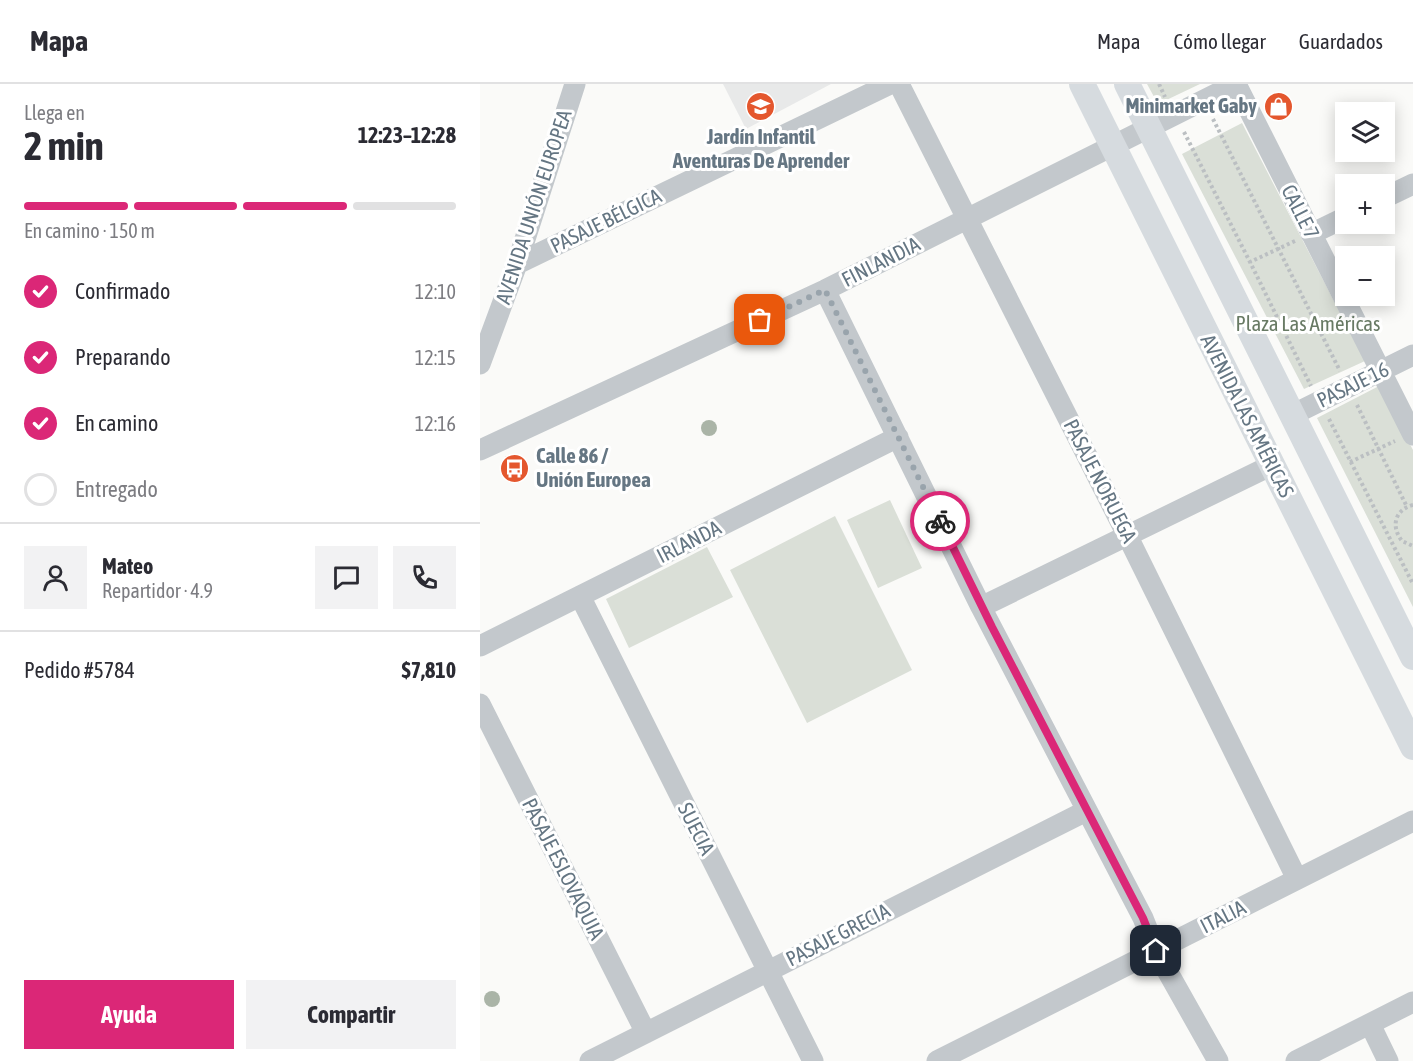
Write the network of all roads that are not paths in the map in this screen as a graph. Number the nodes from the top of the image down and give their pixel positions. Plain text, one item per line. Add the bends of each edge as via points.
1 (575, 84) edge
2 (890, 84) edge
3 (899, 84) edge
4 (1082, 84) edge
5 (1126, 84) edge
6 (1236, 84) edge
7 (1148, 128) junction
8 (1112, 146) junction
9 (1413, 184) edge
10 (1395, 193) edge
11 (967, 218) junction
12 (1335, 222) edge
13 (1311, 234) junction
14 (517, 264) junction
15 (825, 290) junction
16 (1413, 356) edge
17 (480, 364) edge
18 (1380, 372) junction
19 (1292, 416) junction
20 (1412, 434) edge
21 (898, 437) junction
22 (480, 450) edge
23 (1272, 465) junction
24 (1127, 535) junction
25 (580, 596) junction
26 (981, 607) junction
27 (480, 646) edge
28 (1413, 657) edge
29 (480, 705) edge
30 (1413, 747) edge
31 (1086, 811) junction
32 (1413, 821) edge
33 (1297, 879) junction
34 (1156, 951) junction
35 (767, 971) junction
36 (1413, 1002) edge
37 (1370, 1024) junction
38 (645, 1033) junction
39 (590, 1061) edge
40 (813, 1061) edge
41 (937, 1061) edge
42 (1218, 1061) edge
43 (1296, 1061) edge
44 (1388, 1061) edge

1 - 14 street, AVENIDA UNIÓN EUROPEA
2 - 14 street, PASAJE BÉLGICA
3 - 11 street, PASAJE NORUEGA
4 - 8 main road, AVENIDA LAS AMÉRICAS
5 - 7 main road, AVENIDA LAS AMÉRICAS
6 - 7 street, FINLANDIA
6 - 13 street, CALLE 7
7 - 8 street, FINLANDIA
7 - 19 main road, AVENIDA LAS AMÉRICAS
8 - 11 street, FINLANDIA
8 - 23 main road, AVENIDA LAS AMÉRICAS
9 - 10 street
11 - 15 street, FINLANDIA
11 - 24 street, PASAJE NORUEGA
12 - 13 street
13 - 18 street, CALLE 7
14 - 17 street, AVENIDA UNIÓN EUROPEA
15 - 21 street
15 - 22 street, FINLANDIA
16 - 18 street, PASAJE 16
18 - 19 street, PASAJE 16
18 - 20 street, CALLE 7
19 - 28 main road, AVENIDA LAS AMÉRICAS
21 - 25 street, IRLANDA
21 - 26 street
23 - 24 street
23 - 30 main road, AVENIDA LAS AMÉRICAS
24 - 26 street
24 - 33 street, PASAJE NORUEGA
25 - 27 street, IRLANDA
25 - 35 street, SUECIA
26 - 31 street
29 - 38 street, PASAJE ESLOVAQUIA
31 - 34 street via 1143,918
31 - 35 street, PASAJE GRECIA
32 - 33 street, ITALIA
33 - 34 street, ITALIA
34 - 41 street, ITALIA
34 - 42 street
35 - 38 street, PASAJE GRECIA
35 - 40 street, SUECIA
36 - 37 street
37 - 43 street
37 - 44 street
38 - 39 street, PASAJE GRECIA

